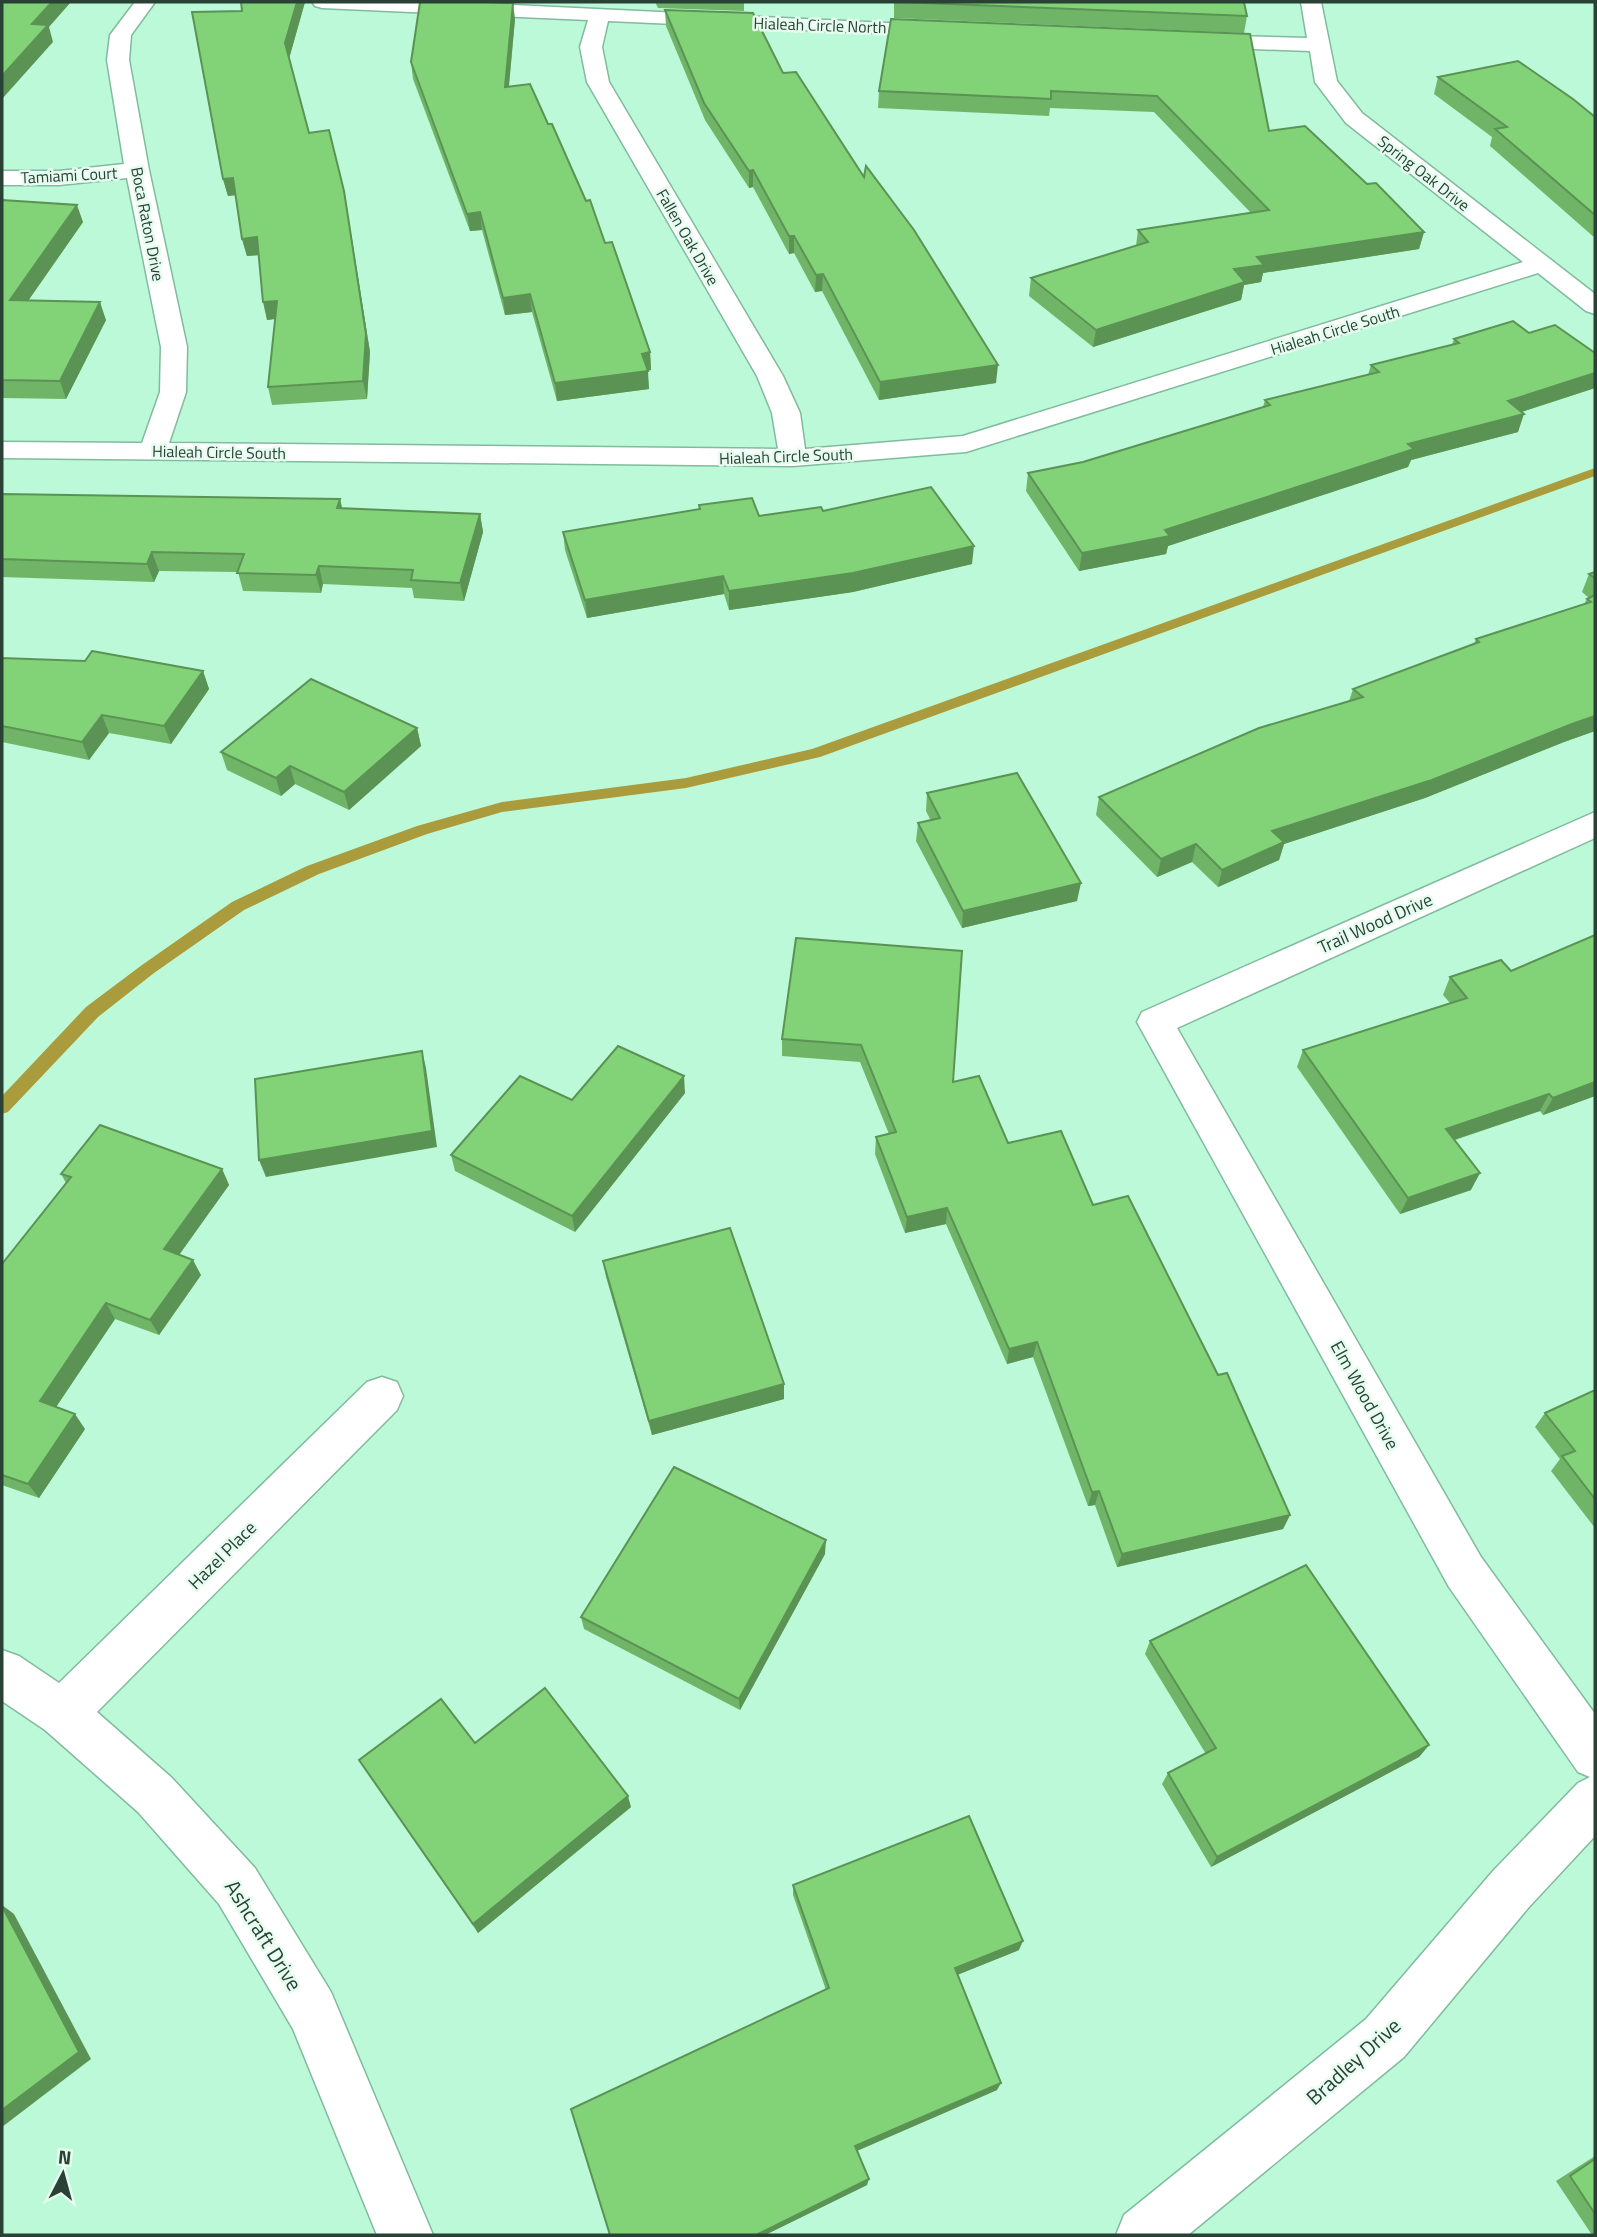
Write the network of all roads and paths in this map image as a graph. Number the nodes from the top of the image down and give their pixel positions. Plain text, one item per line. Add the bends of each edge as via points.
1 (145, 2) edge
2 (322, 2) edge
3 (1311, 2) edge
4 (599, 16) junction
5 (958, 31) edge
6 (1179, 40) edge
7 (1317, 46) junction
8 (137, 170) junction
9 (2, 178) edge
10 (1542, 264) junction
11 (1595, 306) edge
12 (2, 450) edge
13 (153, 450) junction
14 (793, 458) junction
15 (1595, 824) edge
16 (1155, 1022) joint
17 (382, 1396) dead end
18 (2, 1673) edge
19 (62, 1713) junction
20 (1595, 1755) edge
21 (1595, 1800) edge
22 (405, 2235) edge
23 (1144, 2235) edge

1 - 8 street, Boca Raton Drive via 121,35 118,60
2 - 4 street, Hialeah Circle North
3 - 7 street, Spring Oak Drive
4 - 5 street, Hialeah Circle North
4 - 14 street, Fallen Oak Drive via 591,47 598,82 770,376 786,413
6 - 7 street
7 - 10 street, Spring Oak Drive via 1326,82 1354,118
8 - 9 street, Tamiami Court
8 - 13 street, Boca Raton Drive via 174,347 173,392
10 - 11 street, Spring Oak Drive
10 - 14 street, Hialeah Circle South via 967,444
12 - 13 street, Hialeah Circle South
13 - 14 street, Hialeah Circle South
15 - 16 street, Trail Wood Drive
16 - 20 street, Elm Wood Drive via 1465,1572
17 - 19 street, Hazel Place
18 - 19 street, Ashcraft Drive
19 - 22 street, Ashcraft Drive via 155,1794 237,1886 312,2011
21 - 23 street, Bradley Drive via 1511,1889 1385,2038

